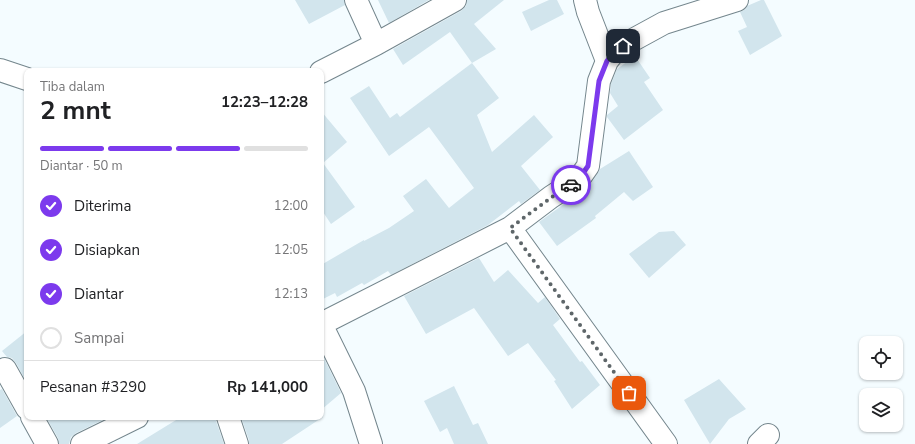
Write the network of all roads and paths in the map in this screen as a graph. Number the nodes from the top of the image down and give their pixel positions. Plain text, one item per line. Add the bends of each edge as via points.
1 (356, 0) edge
2 (455, 0) edge
3 (586, 0) edge
4 (733, 0) edge
5 (376, 44) junction
6 (607, 61) junction
7 (0, 70) edge
8 (324, 70) edge
9 (24, 78) edge
10 (510, 228) junction
11 (324, 322) edge
12 (324, 330) edge
13 (5, 369) dead end
14 (24, 403) edge
15 (34, 420) edge
16 (131, 420) edge
17 (229, 420) edge
18 (47, 444) edge
19 (82, 444) edge
20 (237, 444) edge
21 (371, 444) edge
22 (666, 444) edge

1 - 5 street
2 - 5 street
3 - 6 street via 588,12
4 - 6 street via 664,23 615,51
5 - 8 street
6 - 10 street via 599,81 588,166 572,184
7 - 9 street
10 - 11 street
10 - 22 street
12 - 21 street via 354,390
13 - 14 street
15 - 18 street
16 - 19 street
17 - 20 street

